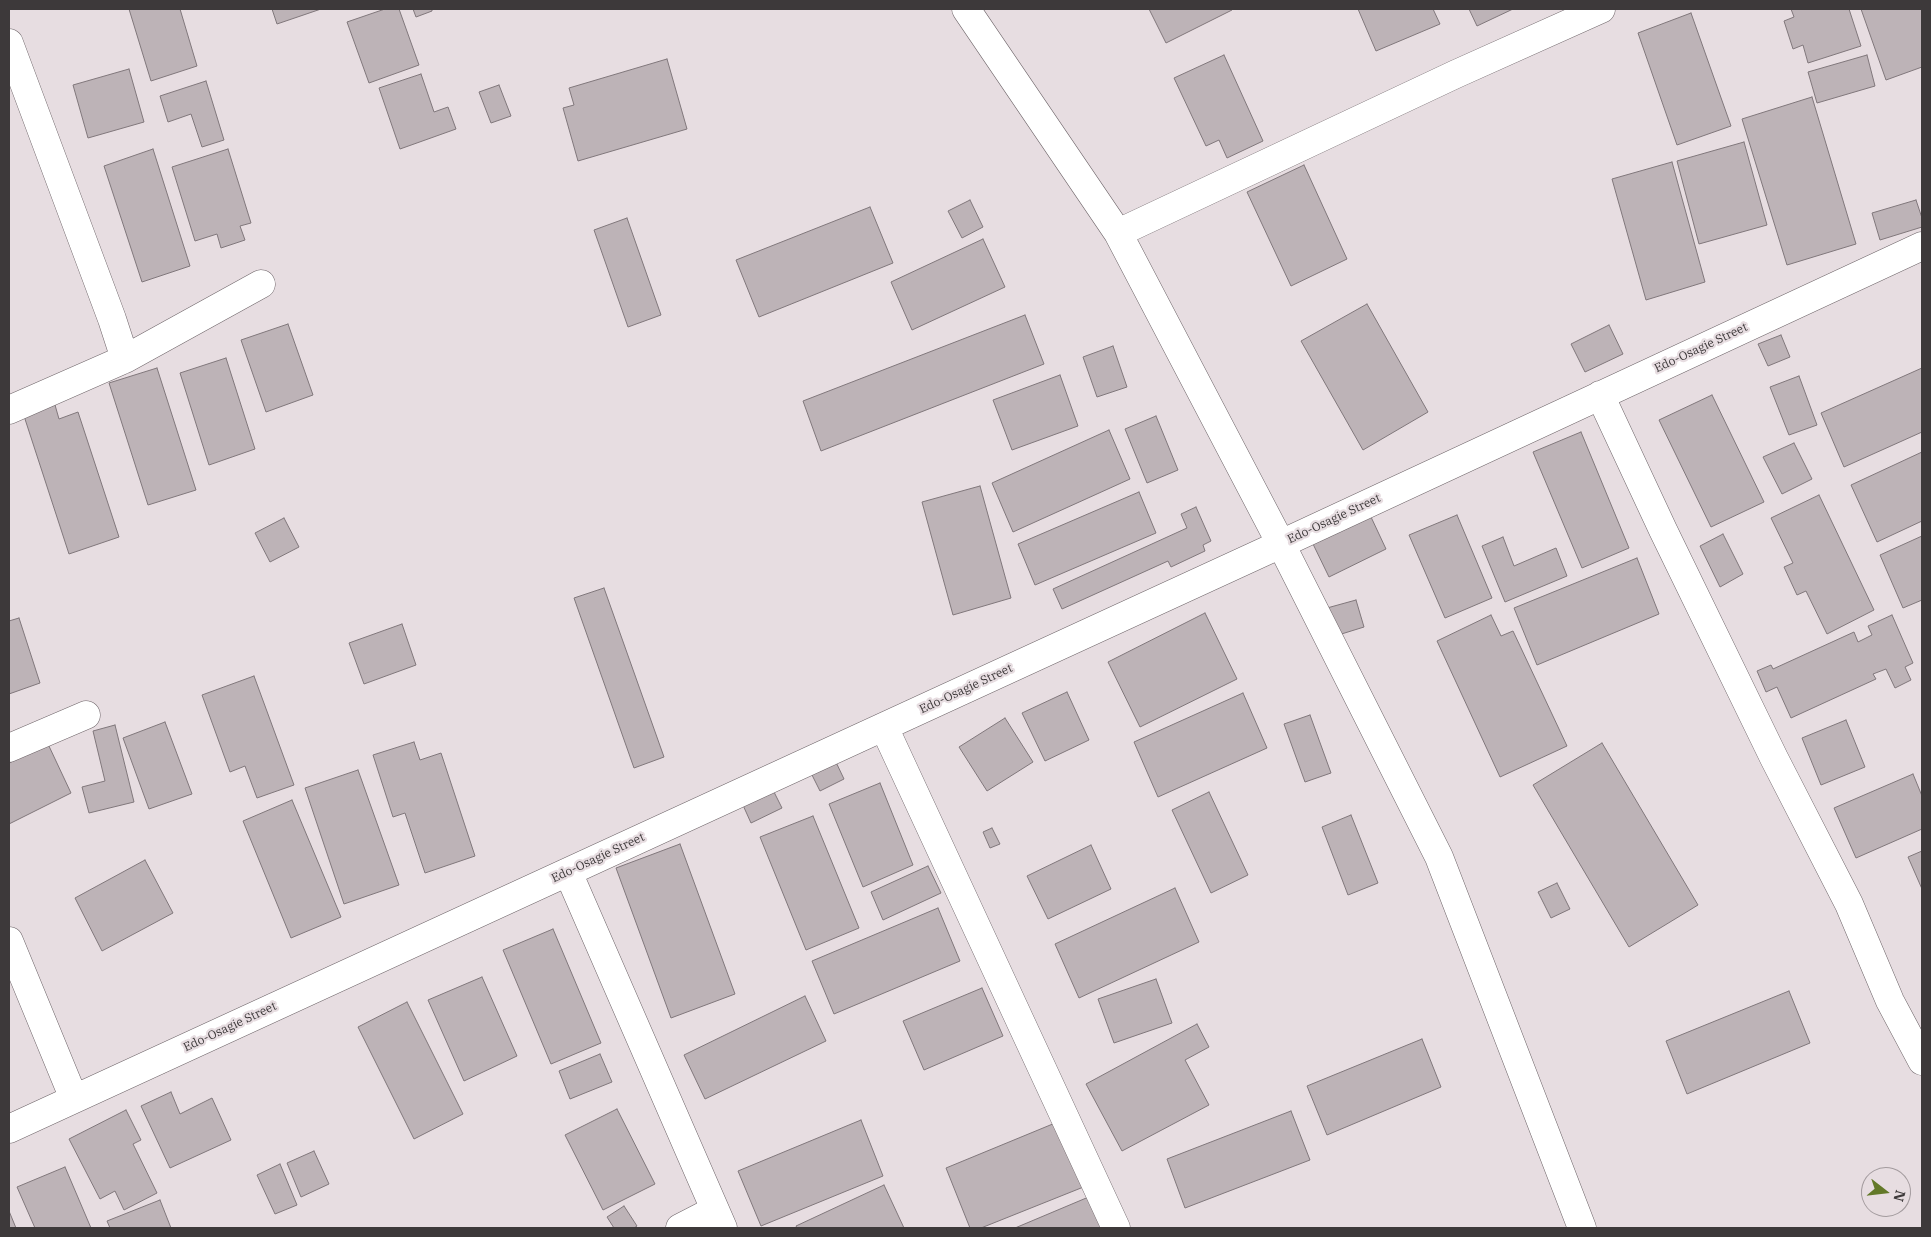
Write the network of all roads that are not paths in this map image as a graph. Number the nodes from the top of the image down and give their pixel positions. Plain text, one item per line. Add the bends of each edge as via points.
1 (966, 9) edge
2 (1601, 9) edge
3 (9, 43) edge
4 (1118, 233) junction
5 (1922, 246) edge
6 (261, 284) dead end
7 (125, 359) junction
8 (1600, 395) junction
9 (9, 410) edge
10 (1281, 544) junction
11 (86, 715) dead end
12 (884, 727) junction
13 (9, 748) edge
14 (568, 872) junction
15 (9, 942) edge
16 (1922, 1061) edge
17 (74, 1099) junction
18 (9, 1129) edge
19 (719, 1219) edge
20 (680, 1228) edge
21 (1116, 1228) edge
22 (1582, 1228) edge

1 - 4 street
2 - 4 street
3 - 7 street
4 - 10 street
5 - 8 street, Edo-Osagie Street
6 - 7 street
7 - 9 street
8 - 10 street, Edo-Osagie Street
8 - 16 street via 1848,904 1890,1001
10 - 12 street, Edo-Osagie Street
10 - 22 street via 1439,857
11 - 13 street
12 - 14 street, Edo-Osagie Street
12 - 21 street
14 - 17 street, Edo-Osagie Street
14 - 19 street
15 - 17 street
17 - 18 street, Edo-Osagie Street
19 - 20 street

